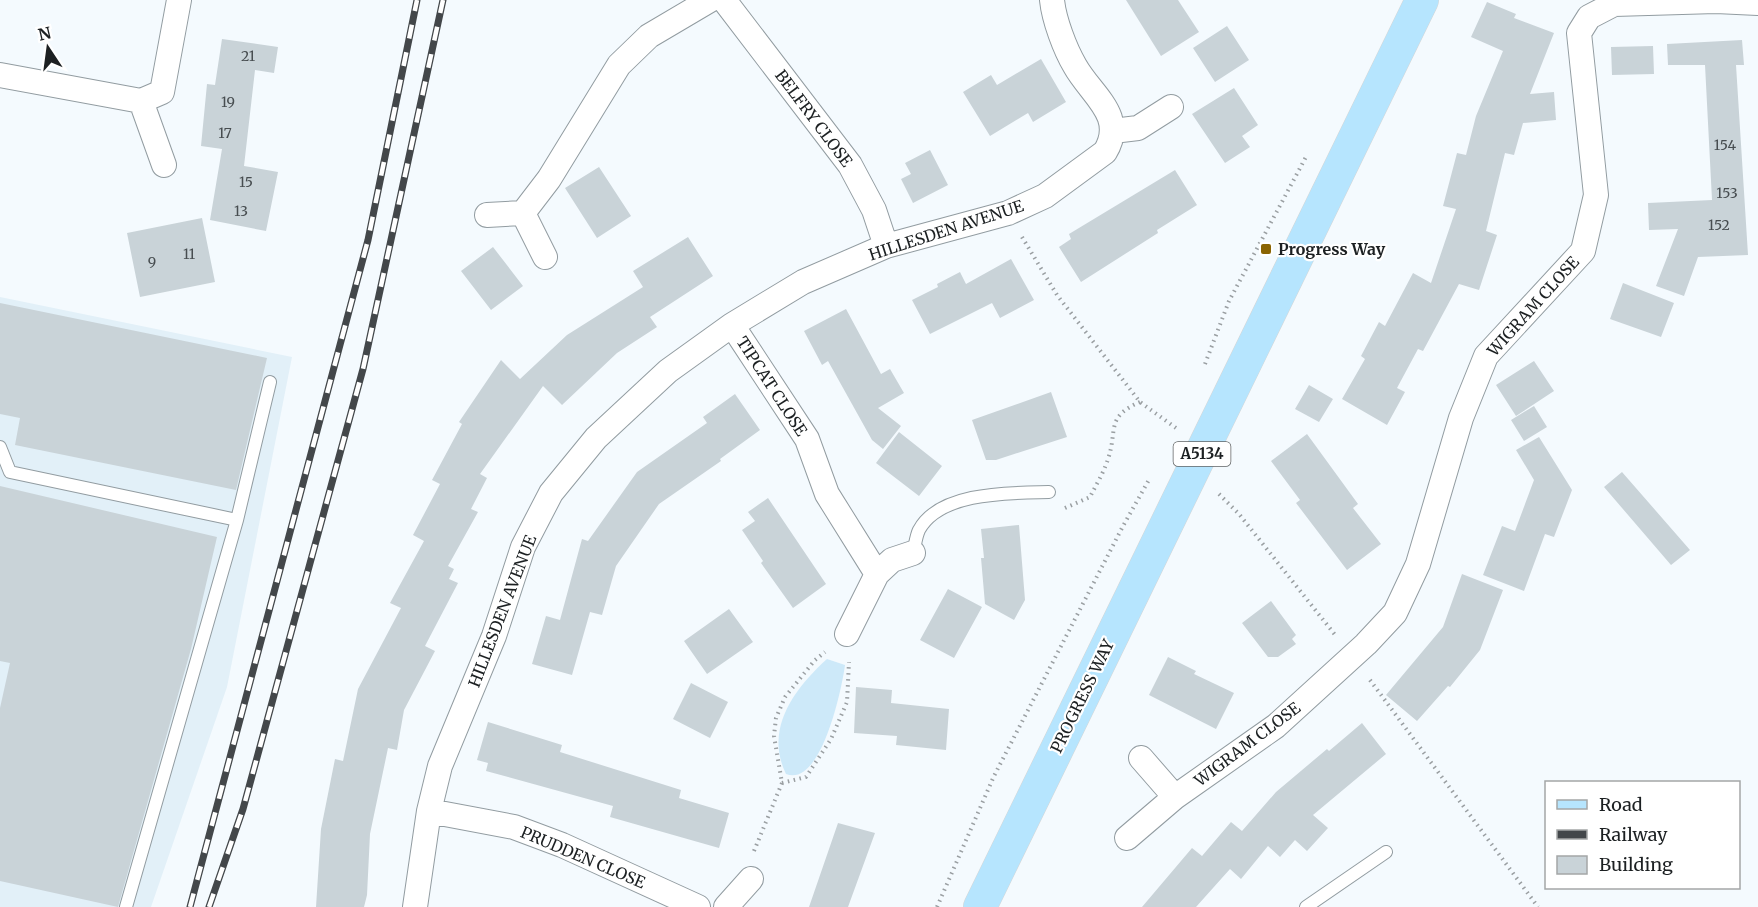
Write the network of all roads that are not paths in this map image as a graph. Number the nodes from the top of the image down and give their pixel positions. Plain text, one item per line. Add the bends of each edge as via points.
1 (179, 0) edge
2 (710, 0) edge
3 (724, 0) edge
4 (1052, 0) edge
5 (1422, 0) edge
6 (1758, 3) edge
7 (0, 75) edge
8 (141, 101) junction
9 (1171, 107) dead end
10 (1113, 131) junction
11 (164, 165) dead end
12 (523, 213) junction
13 (487, 215) dead end
14 (886, 246) junction
15 (545, 257) dead end
16 (732, 325) junction
17 (270, 382) dead end
18 (0, 447) edge
19 (1049, 492) dead end
20 (237, 520) junction
21 (913, 553) joint
22 (877, 574) junction
23 (847, 634) road end
24 (1140, 758) dead end
25 (1175, 797) junction
26 (429, 811) junction
27 (1127, 838) dead end
28 (1386, 852) dead end
29 (751, 879) road end
30 (126, 907) edge
31 (415, 907) edge
32 (698, 907) edge
33 (726, 907) edge
34 (980, 907) edge
35 (1306, 907) edge

1 - 8 street via 162,92
2 - 12 street via 649,36 619,65 549,179
3 - 14 street, BELFRY CLOSE via 850,165 874,210
4 - 10 street via 1053,12 1075,66 1104,106
5 - 34 main road, PROGRESS WAY / A5134
6 - 25 street, WIGRAM CLOSE via 1614,4 1589,17 1579,33 1596,195 1583,251 1486,356 1461,418 1418,564 1395,613 1276,726
7 - 8 street
8 - 11 street
9 - 10 street via 1138,128
10 - 14 street, HILLESDEN AVENUE via 1105,152 1045,196 1008,213
12 - 13 street
12 - 15 street
14 - 16 street, HILLESDEN AVENUE via 803,282
16 - 22 street, TIPCAT CLOSE via 807,439 826,494
16 - 26 street, HILLESDEN AVENUE via 660,378 596,438 551,493 523,547 494,636 440,766
17 - 20 lane
18 - 20 lane via 10,472
19 - 21 lane via 962,500 933,514 920,530
20 - 30 lane
21 - 22 street via 892,560
22 - 23 street
24 - 25 street
25 - 27 street, WIGRAM CLOSE
26 - 31 street, HILLESDEN AVENUE
26 - 32 street, PRUDDEN CLOSE via 514,827
28 - 35 lane
29 - 33 street

